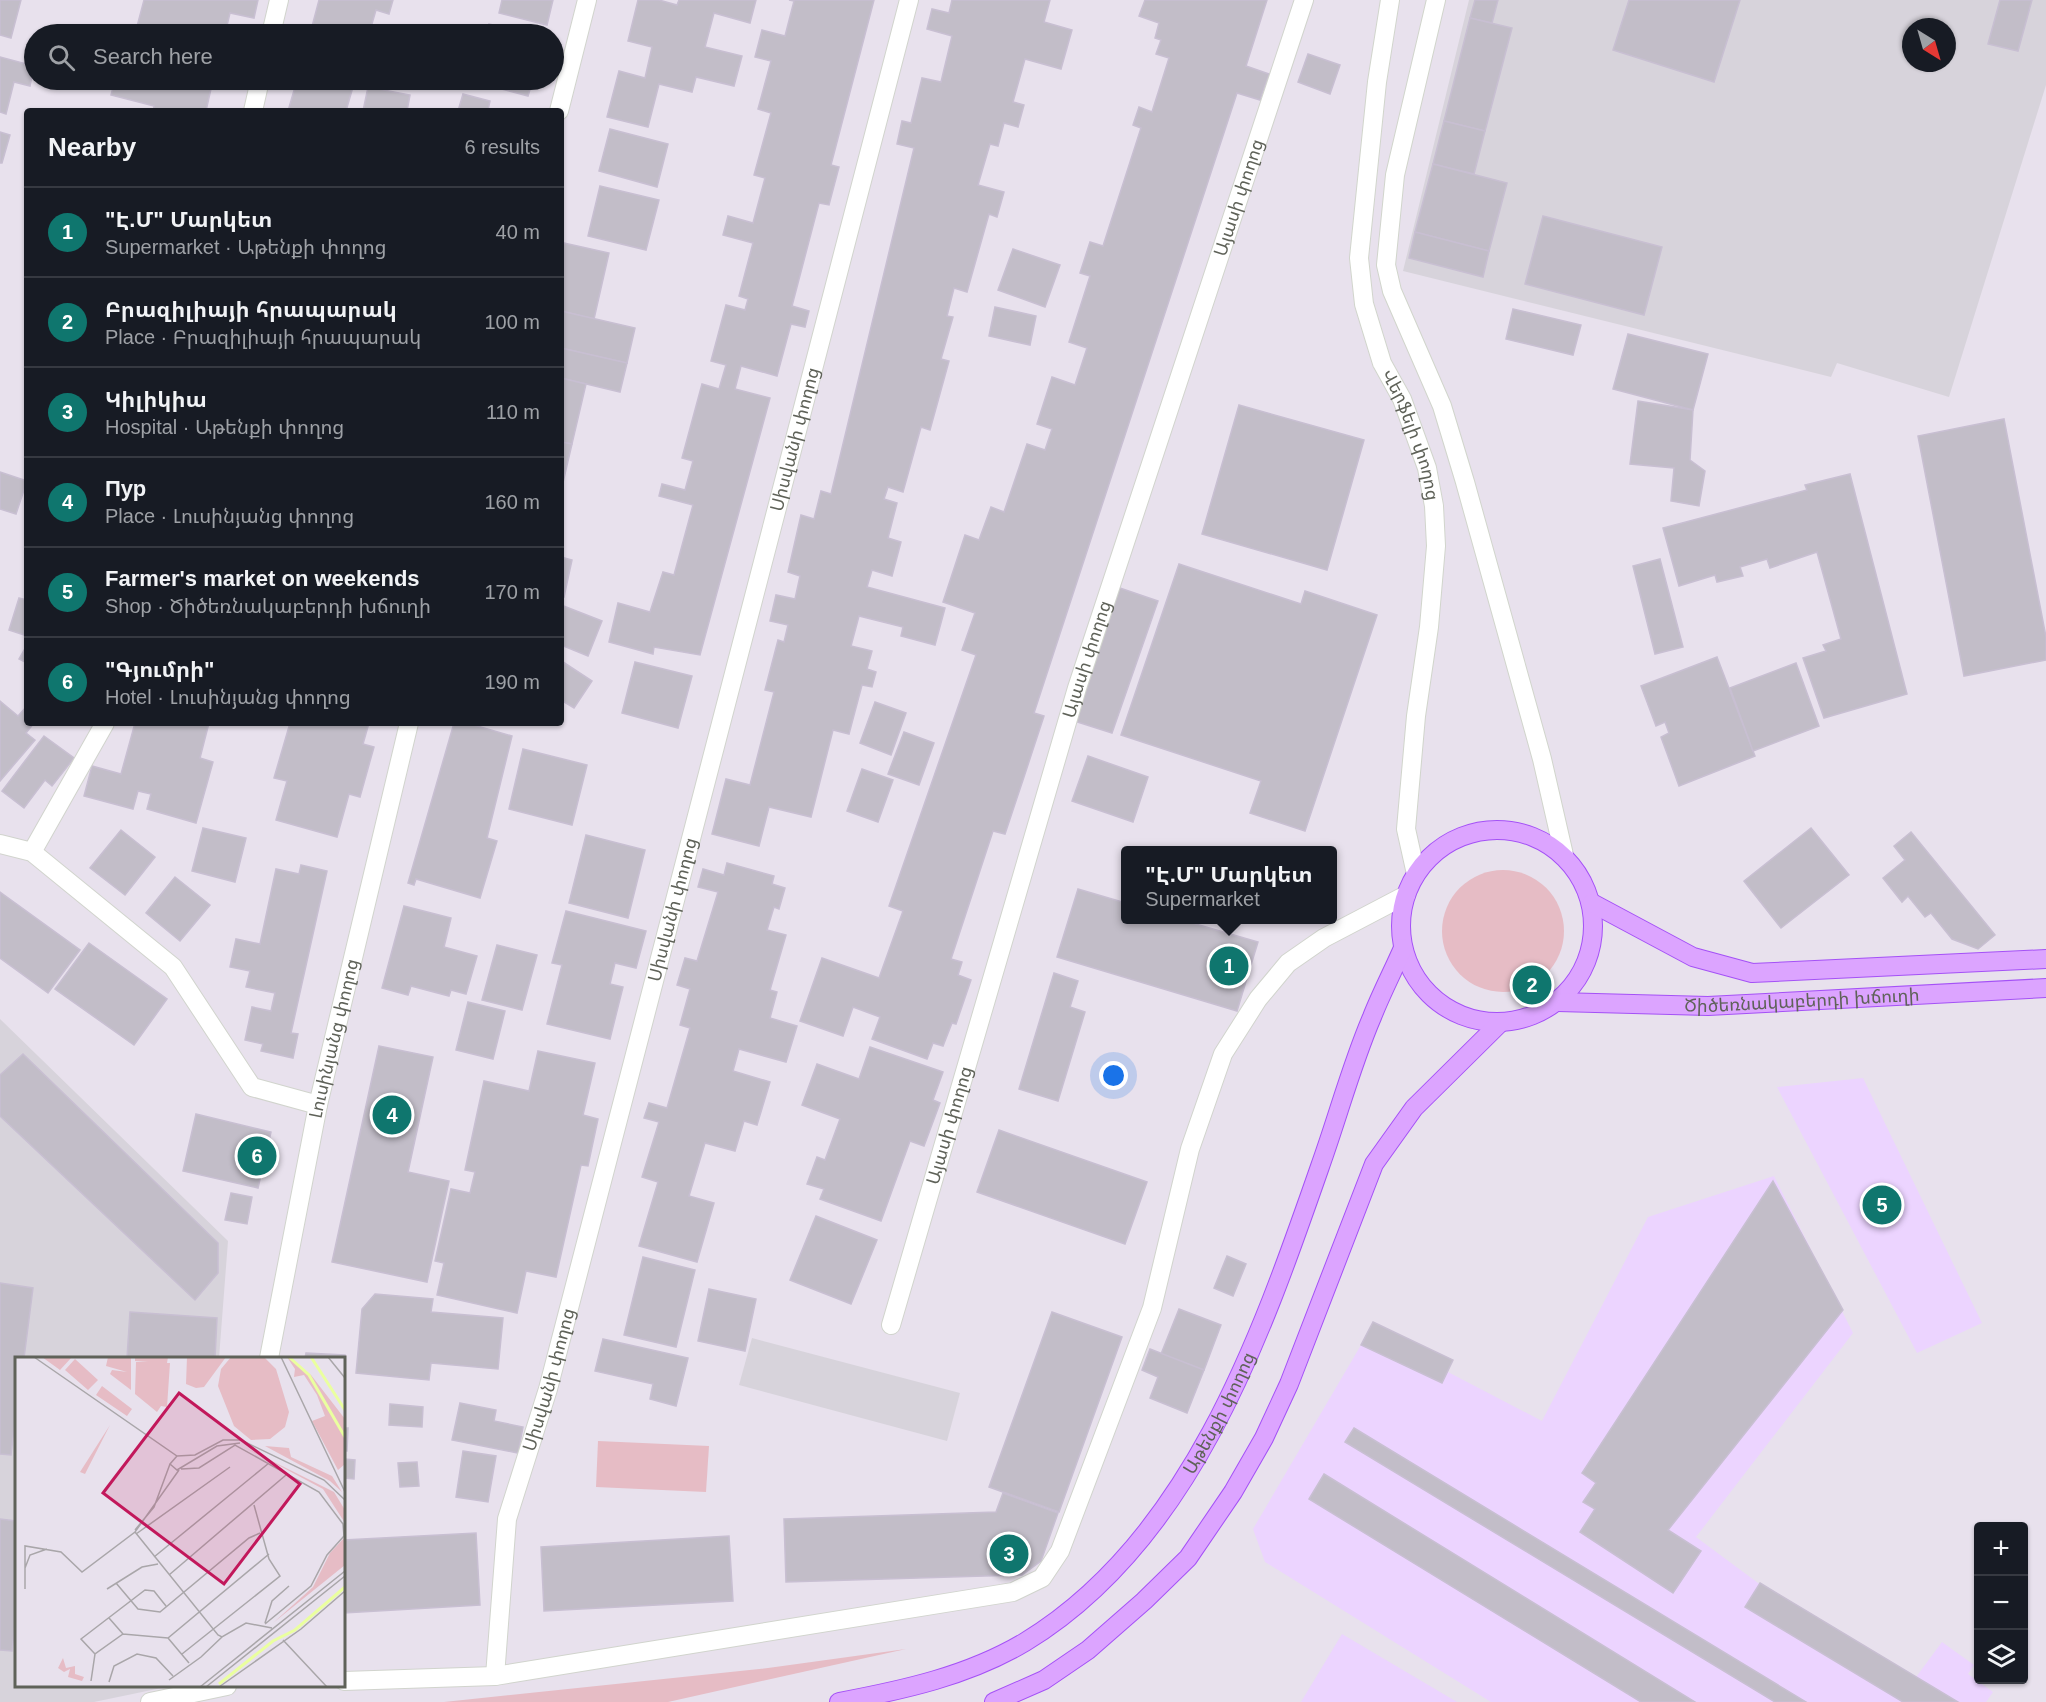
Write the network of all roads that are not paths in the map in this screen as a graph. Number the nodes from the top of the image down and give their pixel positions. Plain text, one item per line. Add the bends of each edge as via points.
1 (279, 0) edge
2 (586, 0) edge
3 (909, 0) edge
4 (1304, 0) edge
5 (1390, 0) edge
6 (1436, 0) edge
7 (273, 24) edge
8 (258, 90) edge
9 (254, 108) edge
10 (560, 108) edge
11 (103, 726) edge
12 (408, 726) edge
13 (0, 844) edge
14 (32, 852) junction
15 (1564, 855) junction
16 (1416, 874) junction
17 (1406, 894) junction
18 (1592, 903) junction
19 (1403, 948) junction
20 (2046, 959) edge
21 (2046, 988) edge
22 (1558, 1002) junction
23 (1500, 1023) junction
24 (318, 1105) junction
25 (891, 1325) dead end
26 (269, 1357) edge
27 (495, 1676) junction
28 (345, 1682) edge
29 (222, 1687) edge
30 (150, 1702) edge
31 (839, 1702) edge
32 (994, 1702) edge

1 - 7 street
2 - 10 street
3 - 27 street, Սիսվանի փողոց via 548,1389 507,1519
4 - 25 street, Այասի փողոց via 1077,688
5 - 16 street, Վերֆելի փողոց via 1377,82 1359,258 1364,304 1379,353 1402,399 1427,468 1434,506 1436,546 1430,616 1406,829
6 - 15 street via 1395,175 1386,265 1392,291 1442,406 1465,482 1542,759
8 - 9 street
11 - 14 street
12 - 24 street, Լուսինյանց փողոց
13 - 14 street
14 - 24 street via 173,967 252,1087
15 - 16 main road via 1540,839 1522,833 1485,830 1458,838 1434,853
15 - 18 main road via 1582,877
16 - 17 main road
17 - 19 main road via 1401,921
17 - 27 street via 1324,938 1288,963 1258,999 1223,1054 1190,1149 1152,1308 1060,1551 1042,1578 1013,1592
18 - 20 main road, Ծիծեռնակաբերդի խճուղի via 1693,957 1752,973
18 - 22 main road via 1594,930 1589,957 1577,982
19 - 23 main road via 1412,973 1428,994 1449,1010 1473,1020
19 - 31 main road, Աթենքի փողոց via 1371,1019 1259,1329 1212,1429 1172,1500 1123,1560 1073,1607 1025,1642 944,1677
21 - 22 main road, Ծիծեռնակաբերդի խճուղի via 1708,1006
22 - 23 main road via 1531,1017
23 - 32 main road via 1414,1108 1374,1164 1289,1384 1264,1438 1188,1558 1088,1650 1044,1680
24 - 26 street, Լուսինյանց փողոց
27 - 28 street
29 - 30 street

